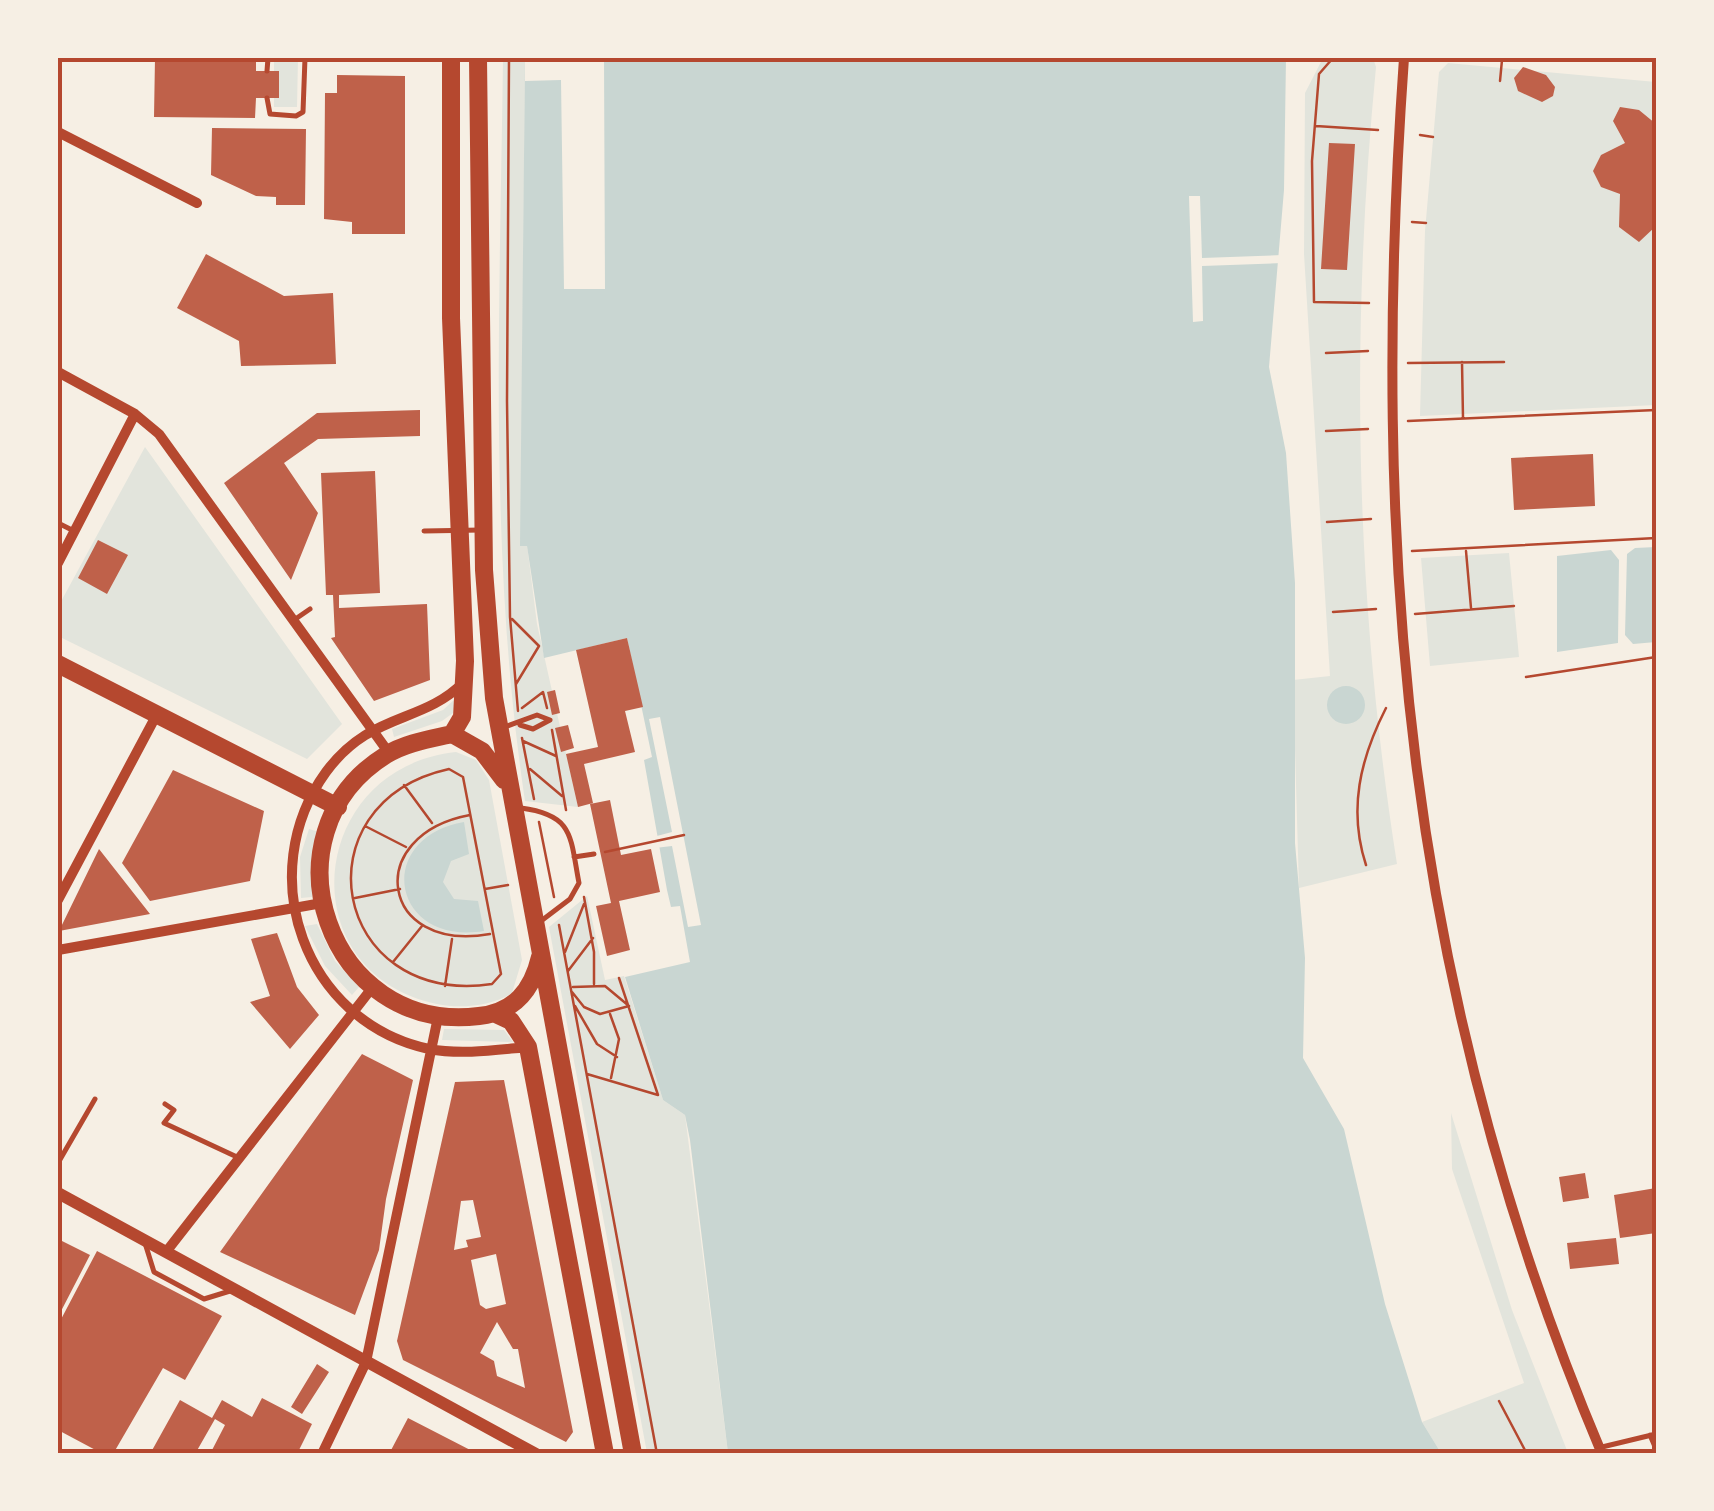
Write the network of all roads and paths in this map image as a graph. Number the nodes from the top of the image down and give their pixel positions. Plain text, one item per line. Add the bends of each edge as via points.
1 (268, 58) edge
2 (305, 58) edge
3 (450, 58) edge
4 (478, 58) edge
5 (509, 58) edge
6 (1333, 58) edge
7 (1404, 58) edge
8 (1502, 60) dead end
9 (268, 71) dead end
10 (1500, 80) dead end
11 (267, 98) dead end
12 (1315, 126) junction
13 (1378, 130) dead end
14 (58, 132) edge
15 (1420, 135) dead end
16 (1434, 137) dead end
17 (197, 204) dead end
18 (1412, 222) dead end
19 (1426, 223) dead end
20 (1369, 304) dead end
21 (1368, 351) dead end
22 (1326, 353) dead end
23 (1462, 362) junction
24 (1504, 362) dead end
25 (1407, 363) dead end
26 (58, 372) edge
27 (1656, 410) edge
28 (135, 414) junction
29 (1463, 420) junction
30 (1391, 421) junction
31 (1368, 429) dead end
32 (1326, 431) dead end
33 (1371, 518) dead end
34 (1327, 522) dead end
35 (58, 523) edge
36 (459, 530) junction
37 (484, 530) junction
38 (74, 531) junction
39 (424, 531) dead end
40 (1656, 538) edge
41 (1466, 549) junction
42 (1410, 551) dead end
43 (58, 563) edge
44 (1514, 606) dead end
45 (310, 609) dead end
46 (1376, 609) dead end
47 (1471, 610) junction
48 (1333, 612) dead end
49 (1414, 614) dead end
50 (510, 617) junction
51 (294, 620) junction
52 (1656, 657) edge
53 (58, 664) edge
54 (1526, 677) dead end
55 (464, 681) junction
56 (515, 685) junction
57 (1386, 708) dead end
58 (518, 713) junction
59 (156, 716) junction
60 (550, 720) junction
61 (520, 725) junction
62 (371, 728) junction
63 (499, 729) junction
64 (452, 734) junction
65 (523, 740) junction
66 (388, 754) junction
67 (558, 756) junction
68 (528, 766) junction
69 (404, 784) junction
70 (507, 785) junction
71 (312, 794) junction
72 (563, 796) junction
73 (338, 807) junction
74 (512, 807) junction
75 (537, 810) junction
76 (567, 812) dead end
77 (470, 814) junction
78 (433, 824) junction
79 (365, 826) junction
80 (684, 835) dead end
81 (408, 847) junction
82 (594, 854) joint
83 (576, 857) junction
84 (1366, 865) dead end
85 (508, 886) dead end
86 (400, 889) junction
87 (483, 890) junction
88 (353, 898) junction
89 (58, 900) edge
90 (322, 903) junction
91 (584, 903) junction
92 (293, 908) junction
93 (556, 909) junction
94 (422, 926) junction
95 (535, 926) junction
96 (492, 934) junction
97 (593, 938) junction
98 (452, 939) junction
99 (58, 950) edge
100 (540, 955) junction
101 (565, 956) junction
102 (392, 964) junction
103 (568, 972) junction
104 (619, 978) dead end
105 (594, 984) junction
106 (445, 987) junction
107 (372, 988) junction
108 (571, 989) junction
109 (573, 1000) junction
110 (629, 1006) junction
111 (353, 1013) junction
112 (609, 1013) junction
113 (496, 1014) junction
114 (438, 1017) junction
115 (528, 1047) junction
116 (431, 1049) junction
117 (617, 1057) junction
118 (586, 1074) junction
119 (611, 1078) junction
120 (95, 1100) dead end
121 (165, 1104) dead end
122 (239, 1159) junction
123 (58, 1164) edge
124 (58, 1194) edge
125 (144, 1240) junction
126 (166, 1252) junction
127 (234, 1290) junction
128 (366, 1362) junction
129 (1500, 1401) dead end
130 (1653, 1435) edge
131 (1656, 1449) edge
132 (1600, 1450) edge
133 (322, 1454) edge
134 (536, 1454) edge
135 (605, 1454) edge
136 (634, 1454) edge
137 (657, 1454) edge
138 (1527, 1454) edge

1 - 9 lane
2 - 11 lane via 303,112 274,116
3 - 36 main road
4 - 37 main road
5 - 50 path
6 - 12 path via 1319,74
7 - 30 street
8 - 10 path
12 - 13 path
12 - 20 path via 1314,302
14 - 17 street
15 - 16 path
18 - 19 path
21 - 22 path
23 - 24 path
23 - 25 path
23 - 29 path
26 - 28 street
27 - 29 path
28 - 38 street
28 - 51 street via 159,434
29 - 30 path
30 - 132 street via 1404,676 1444,952 1502,1181
31 - 32 path
33 - 34 path
35 - 38 lane
36 - 37 lane
36 - 39 lane
36 - 55 main road
37 - 63 main road via 486,630
38 - 43 street
40 - 41 path
41 - 42 path
41 - 47 path
44 - 47 path
45 - 51 lane
46 - 48 path
47 - 49 path
50 - 56 path
50 - 56 path via 539,646
51 - 62 street
52 - 54 path
53 - 59 main road
55 - 62 street via 442,700
55 - 64 main road via 462,717
56 - 58 path
57 - 84 path via 1356,796
58 - 60 path via 543,692
58 - 61 path
59 - 71 main road
59 - 89 street
60 - 61 lane via 533,729
60 - 61 lane via 537,715
60 - 67 path
61 - 63 lane
61 - 65 path
62 - 66 street
62 - 71 street
63 - 70 main road
64 - 66 main road
64 - 70 main road via 482,751
65 - 67 path
65 - 68 path
66 - 73 main road
67 - 72 path
68 - 72 path
68 - 75 path
69 - 77 path via 457,770
69 - 78 path
69 - 79 path
70 - 74 main road
71 - 73 main road
71 - 92 street via 290,873
72 - 76 path
73 - 90 main road via 322,854
74 - 75 lane
74 - 95 main road
75 - 83 lane via 568,828
75 - 93 path
77 - 78 path
77 - 87 path
78 - 81 path
79 - 81 path
79 - 88 path via 354,854
80 - 82 path
81 - 86 path
82 - 83 lane
83 - 91 path
83 - 93 lane via 579,883
85 - 87 path
86 - 88 path
86 - 94 path
87 - 96 path
88 - 102 path via 370,940
90 - 92 street
90 - 107 main road via 336,945
91 - 97 path
91 - 101 path
92 - 99 street
92 - 111 street via 310,958
93 - 95 lane
93 - 101 path
94 - 98 path
94 - 102 path
95 - 100 main road
96 - 98 path
96 - 106 path via 498,980
97 - 103 path
97 - 105 path
98 - 106 path
100 - 113 main road via 527,991
100 - 136 main road
101 - 103 path
102 - 106 path
103 - 108 path
104 - 110 path
105 - 108 path
105 - 110 path via 614,990
107 - 111 street
107 - 114 main road
108 - 109 path
108 - 112 path via 590,1011
109 - 117 path via 590,1035
109 - 118 path
110 - 112 path
110 - 119 path via 658,1094
111 - 116 street
111 - 122 street
112 - 117 path via 618,1031
113 - 114 main road
113 - 115 main road via 511,1021
114 - 116 street
115 - 116 street
115 - 135 main road
116 - 128 street
117 - 119 path
118 - 119 path
118 - 137 path
120 - 123 lane
121 - 122 lane via 174,1110 164,1122
122 - 126 street
124 - 125 street
125 - 126 street
125 - 127 lane via 154,1272 204,1299
126 - 127 street
127 - 128 street
128 - 133 street
128 - 134 street
129 - 138 path
130 - 131 lane
130 - 132 lane

